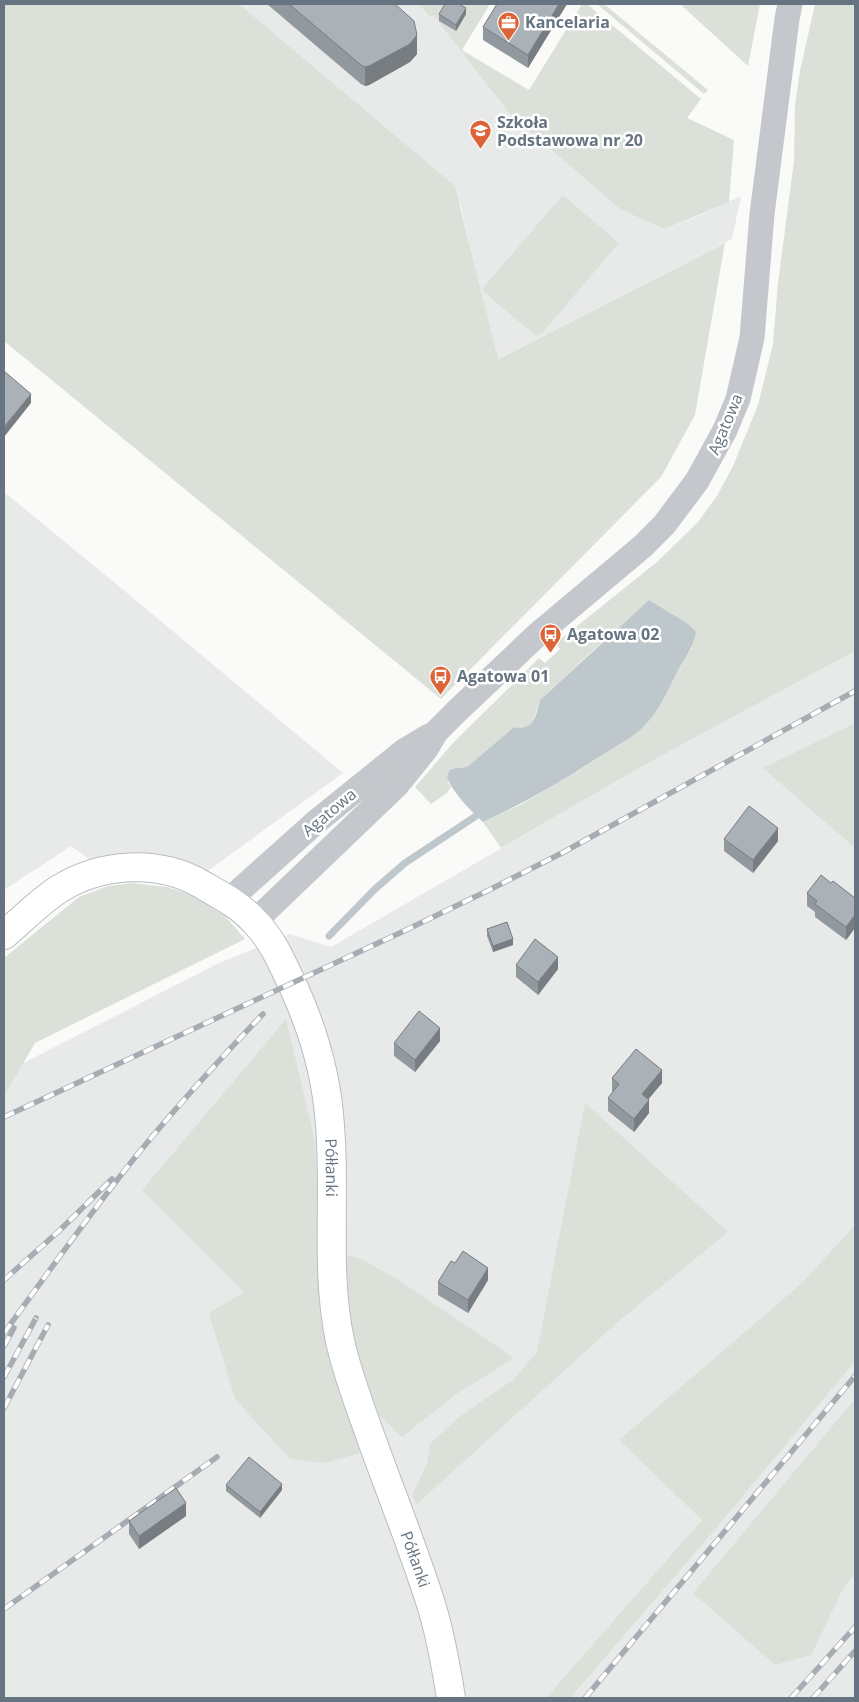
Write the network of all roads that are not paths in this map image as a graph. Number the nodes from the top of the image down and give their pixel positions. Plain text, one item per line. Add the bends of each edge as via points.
1 (790, 4) edge
2 (436, 732) junction
3 (231, 901) junction
4 (255, 921) junction
5 (4, 935) edge
6 (451, 1698) edge

1 - 2 street, Agatowa via 762,214 752,338 738,399 725,430 697,481 643,546 538,635
2 - 3 street, Agatowa via 404,751 316,822
2 - 4 street, Agatowa via 397,785
3 - 4 street, Półłanki
3 - 5 street, Półłanki via 195,880 159,869 131,867 105,870 60,889
4 - 6 street, Półłanki via 287,973 306,1016 321,1063 330,1124 333,1293 340,1342 360,1408 431,1602

